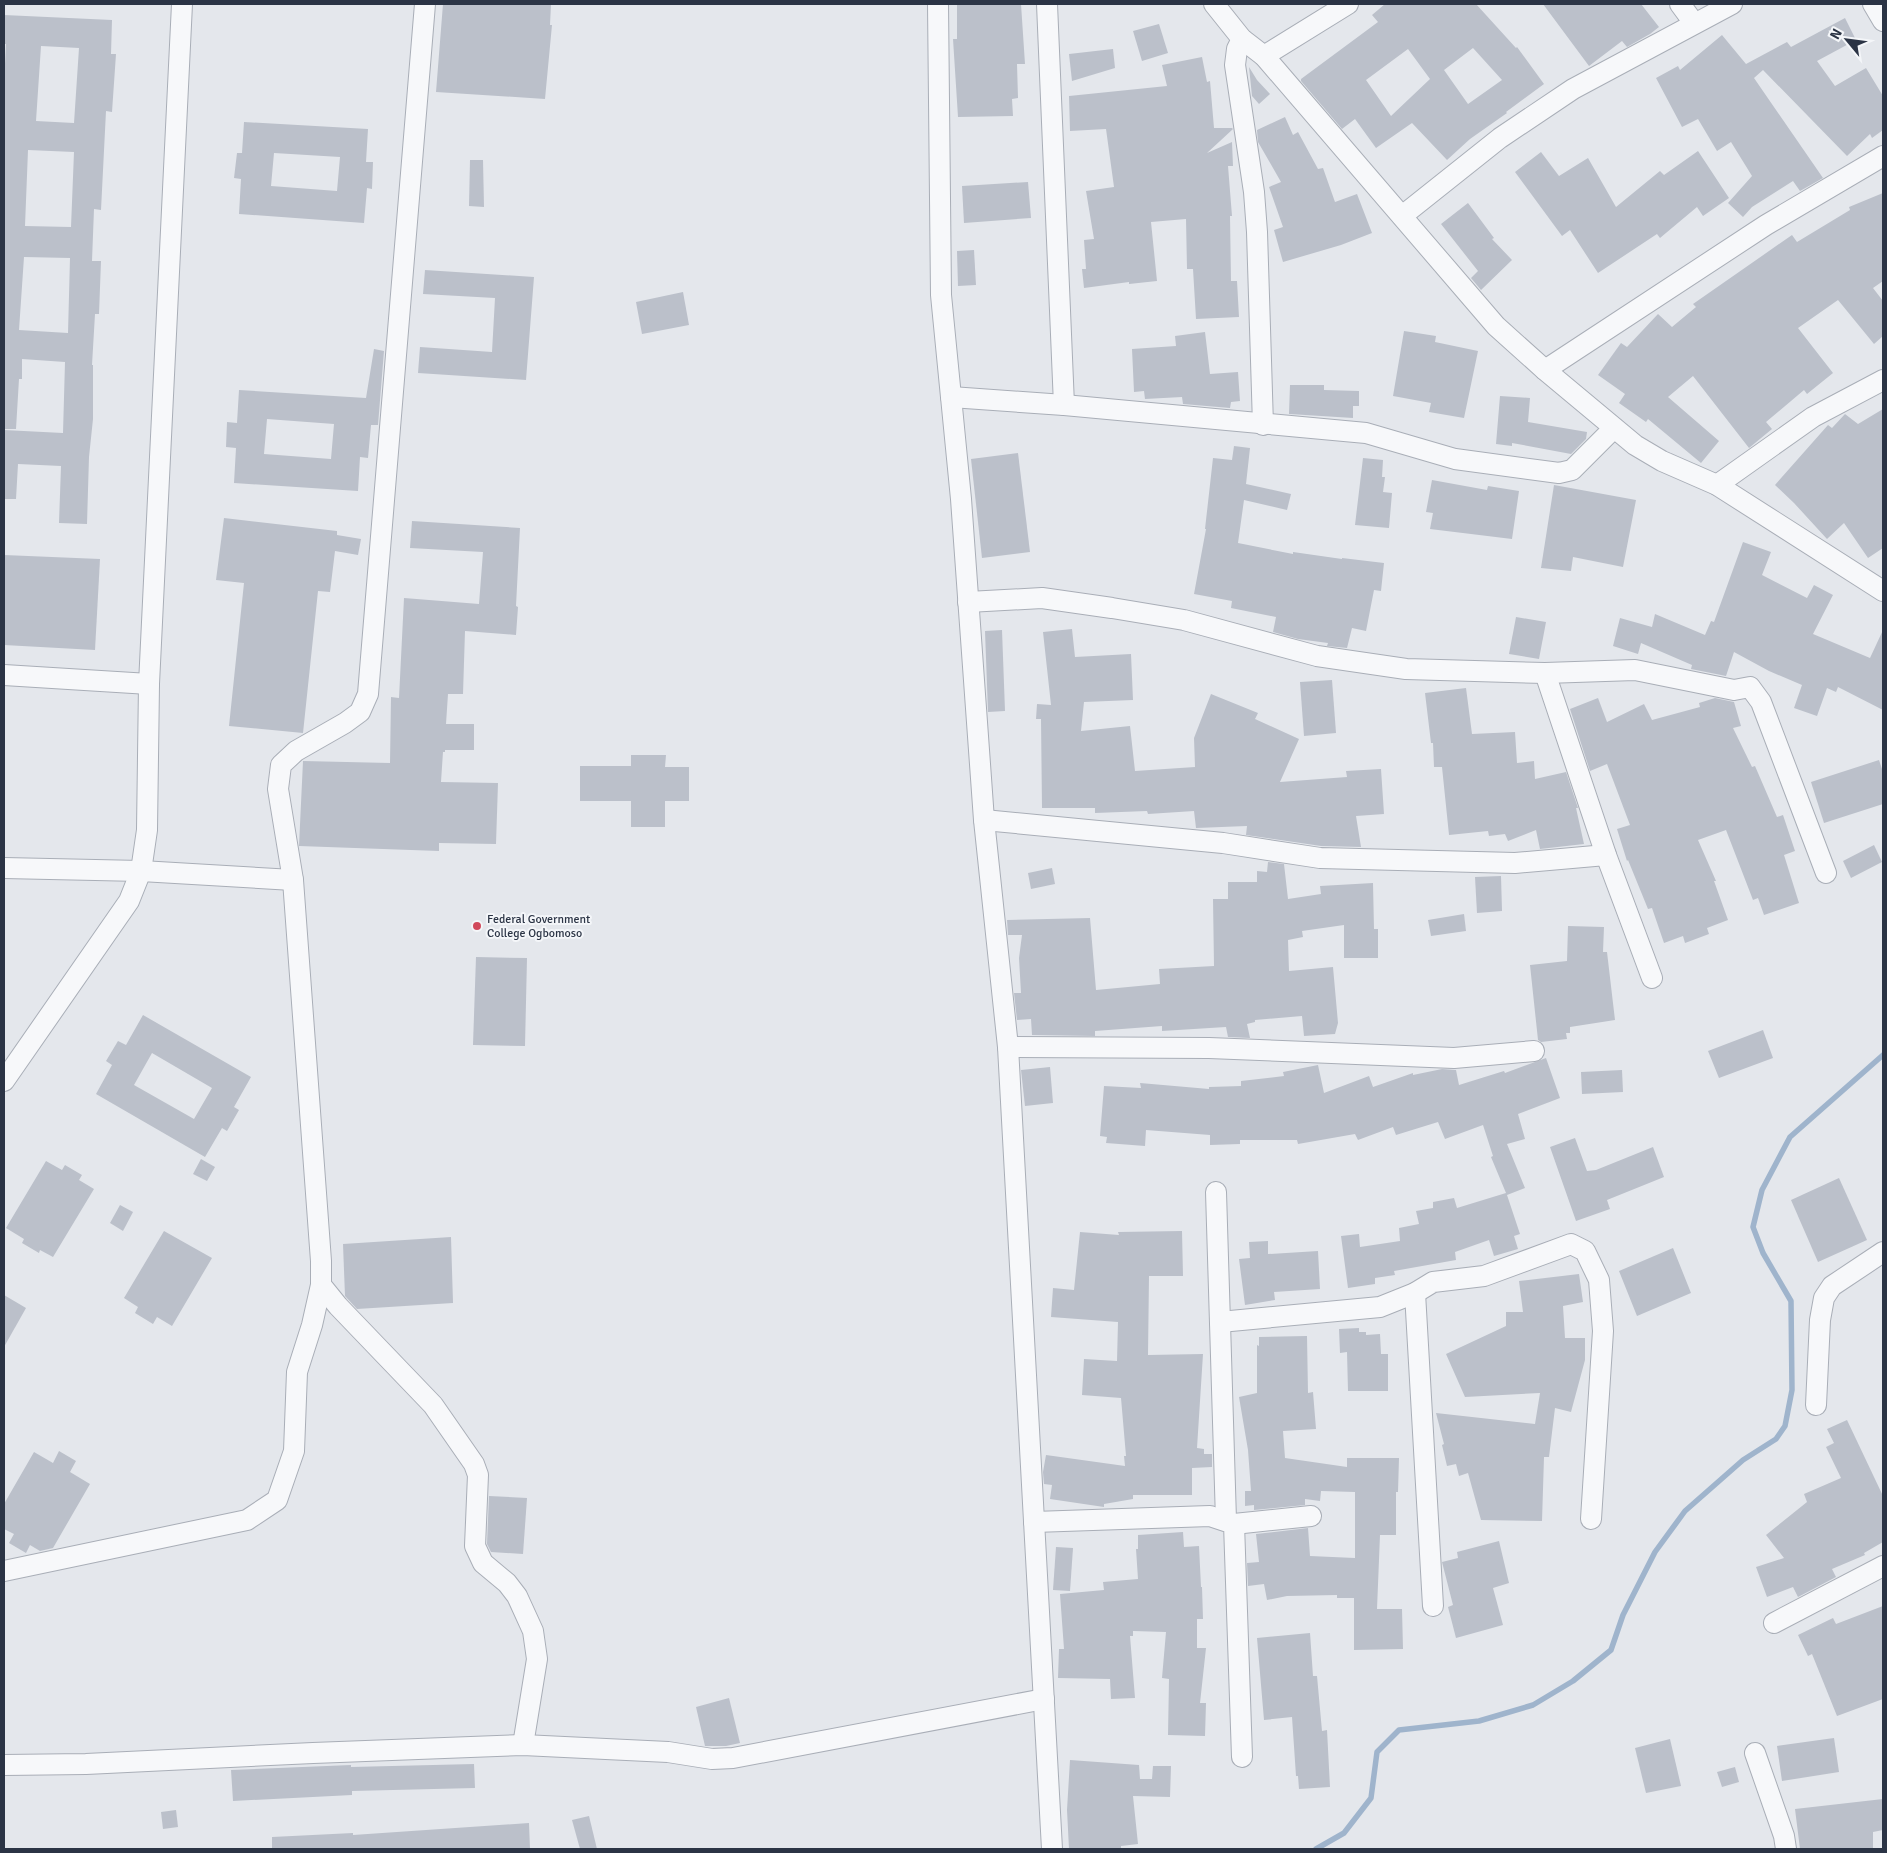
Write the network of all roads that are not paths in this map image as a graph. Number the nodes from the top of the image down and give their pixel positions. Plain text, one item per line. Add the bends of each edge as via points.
1 (182, 4) edge
2 (425, 4) edge
3 (938, 4) edge
4 (1048, 4) edge
5 (1214, 4) edge
6 (1348, 4) edge
7 (1680, 4) edge
8 (1732, 4) edge
9 (1873, 4) edge
10 (1883, 21) edge
11 (1694, 23) junction
12 (1242, 39) junction
13 (1264, 56) junction
14 (1883, 156) edge
15 (1402, 216) junction
16 (1544, 370) junction
17 (1883, 380) edge
18 (951, 398) junction
19 (1064, 405) junction
20 (1263, 425) junction
21 (1614, 428) junction
22 (1717, 485) junction
23 (1883, 591) edge
24 (968, 602) junction
25 (1545, 673) junction
26 (4, 675) edge
27 (149, 684) junction
28 (984, 820) junction
29 (1606, 855) junction
30 (4, 868) edge
31 (141, 871) junction
32 (1826, 873) dead end
33 (294, 880) junction
34 (1652, 978) dead end
35 (1008, 1046) junction
36 (1534, 1050) dead end
37 (4, 1081) edge
38 (1216, 1192) dead end
39 (1883, 1252) edge
40 (321, 1285) junction
41 (1415, 1293) junction
42 (1220, 1322) junction
43 (1816, 1405) dead end
44 (1311, 1516) dead end
45 (1591, 1520) dead end
46 (1034, 1522) junction
47 (1230, 1522) junction
48 (1883, 1566) edge
49 (4, 1571) edge
50 (1433, 1606) dead end
51 (1774, 1623) dead end
52 (1044, 1698) junction
53 (523, 1745) junction
54 (1755, 1753) dead end
55 (1242, 1757) dead end
56 (4, 1765) edge
57 (1052, 1849) edge
58 (1786, 1849) edge

1 - 27 street
2 - 33 street via 368,694 360,712 296,751 281,766 278,788
3 - 18 street via 942,295
4 - 19 street
5 - 12 street
6 - 13 street
7 - 11 street
8 - 11 street
9 - 10 street
11 - 15 street via 1564,95 1500,138
12 - 13 street
12 - 20 street via 1235,65 1255,208
13 - 15 street
14 - 16 street via 1766,225
15 - 16 street via 1496,326
16 - 21 street
17 - 22 street via 1814,417
18 - 19 street
18 - 24 street
19 - 20 street
20 - 21 street via 1366,433 1455,459 1559,473 1572,470
21 - 22 street via 1662,461
22 - 23 street
24 - 25 street via 1042,598 1184,620 1316,656 1406,669
24 - 28 street
25 - 29 street
25 - 32 street via 1634,670 1734,690 1750,687 1761,702
26 - 27 street
27 - 31 street via 147,830
28 - 29 street via 1224,843 1320,858 1515,863
28 - 35 street
29 - 34 street
30 - 31 street
31 - 33 street
31 - 37 street via 128,901
33 - 40 street
35 - 36 street via 1209,1048 1454,1058
35 - 46 street
38 - 42 street
39 - 43 street via 1832,1286 1824,1298
40 - 49 street via 297,1372 294,1451 277,1500 247,1520
40 - 53 street via 433,1405 474,1464 478,1475 475,1546 483,1563 517,1596 532,1631 537,1659
41 - 42 street via 1380,1307
41 - 45 street via 1432,1282 1484,1276 1571,1244 1585,1251 1599,1280 1602,1331
41 - 50 street
42 - 47 street
44 - 47 street
46 - 47 street via 1210,1516
46 - 52 street
47 - 55 street
48 - 51 street
52 - 53 street via 733,1758
52 - 57 street
53 - 56 street
54 - 58 street

